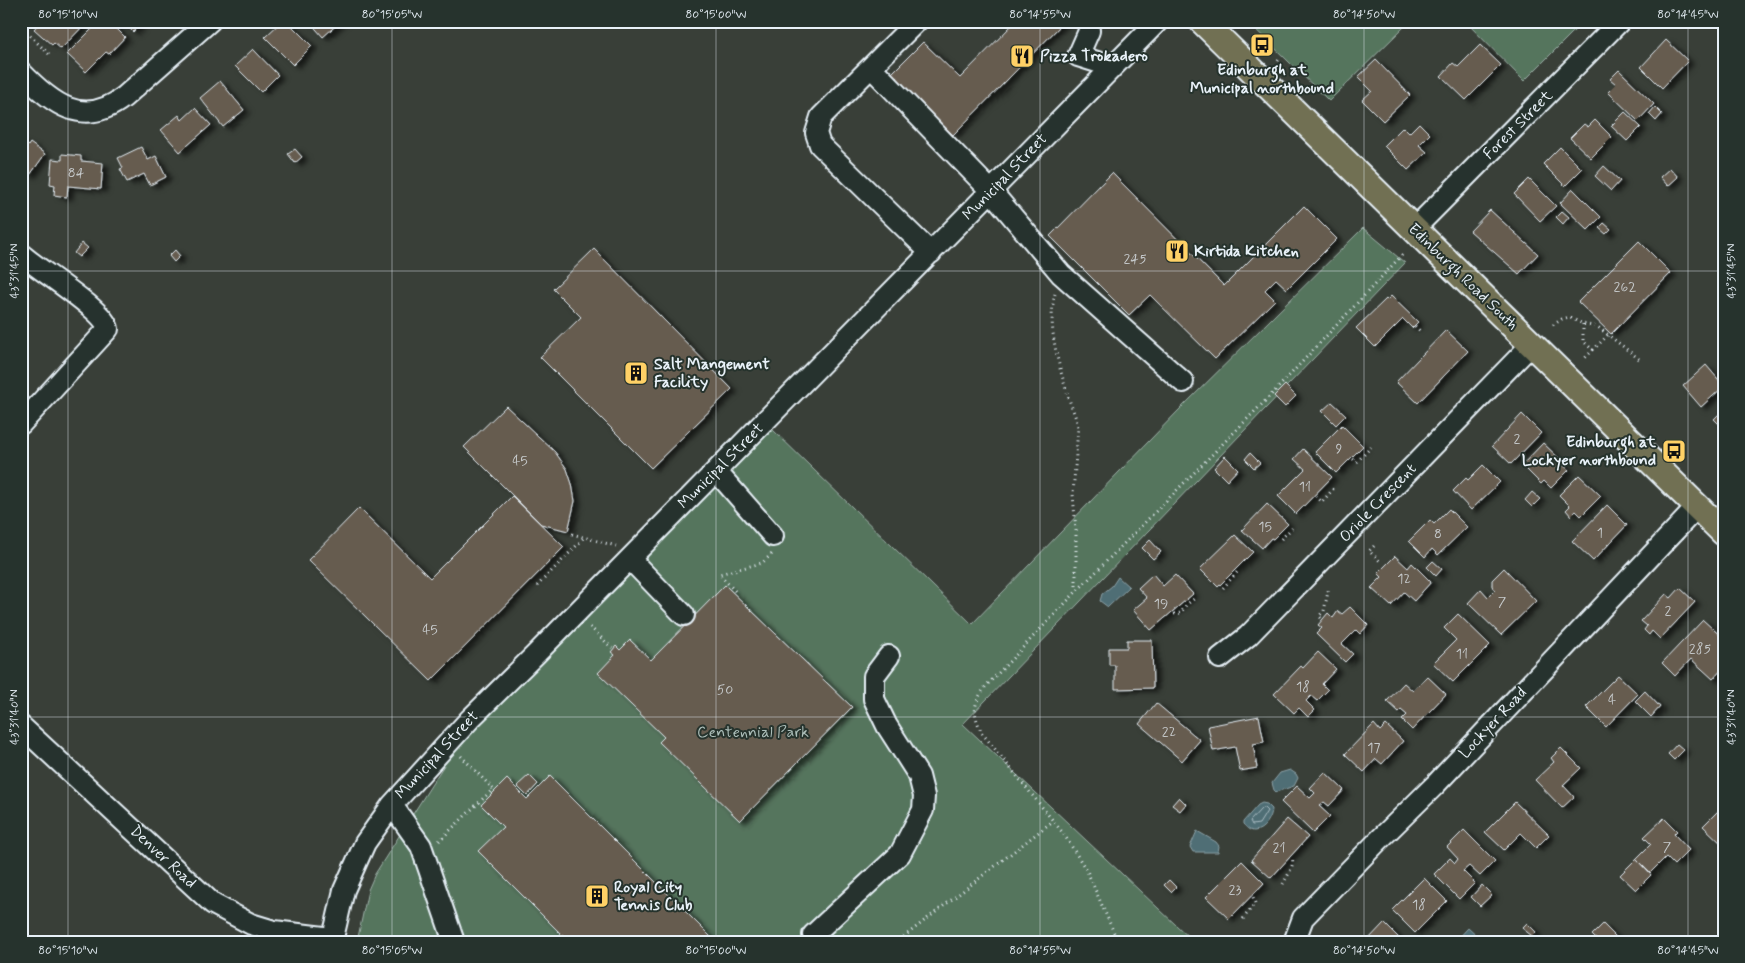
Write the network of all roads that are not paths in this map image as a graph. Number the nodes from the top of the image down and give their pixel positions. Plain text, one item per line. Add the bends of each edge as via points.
1 (210, 21) edge
2 (917, 21) edge
3 (1088, 21) edge
4 (1158, 21) edge
5 (1202, 21) edge
6 (1620, 21) edge
7 (871, 67) junction
8 (1114, 67) junction
9 (21, 72) edge
10 (991, 191) junction
11 (1414, 229) junction
12 (931, 253) junction
13 (25, 266) edge
14 (1532, 344) junction
15 (1183, 382) dead end
16 (21, 424) edge
17 (716, 471) junction
18 (1697, 507) junction
19 (1724, 533) edge
20 (775, 543) road end
21 (626, 553) junction
22 (684, 615) dead end
23 (890, 656) dead end
24 (1220, 658) dead end
25 (21, 726) edge
26 (392, 805) junction
27 (813, 935) dead end
28 (332, 940) edge
29 (454, 942) edge
30 (1294, 942) edge

1 - 9 street via 124,98 104,110 86,112 63,107
2 - 7 street
3 - 8 street via 1089,31 1078,56
4 - 8 street, Municipal Street
5 - 11 main road, Edinburgh Road South
6 - 11 street, Forest Street
7 - 10 street
7 - 12 street via 821,117 817,125 817,139
8 - 10 street, Municipal Street
10 - 12 street, Municipal Street
10 - 15 street via 1061,274
11 - 14 main road, Edinburgh Road South
12 - 17 street, Municipal Street
13 - 16 street via 77,295 106,321 108,329
14 - 18 main road, Edinburgh Road South
14 - 24 street, Oriole Crescent via 1248,636
17 - 20 street
17 - 21 street, Municipal Street
18 - 19 main road, Edinburgh Road South
18 - 30 street, Lockyer Road via 1435,785 1303,918
21 - 22 street
21 - 26 street, Municipal Street
23 - 27 street via 874,676 874,699 919,776 924,796 923,810 900,854
25 - 28 street, Denver Road via 213,904 251,924 274,931
26 - 28 street, Municipal Street via 365,843 344,890
26 - 29 street via 421,846

